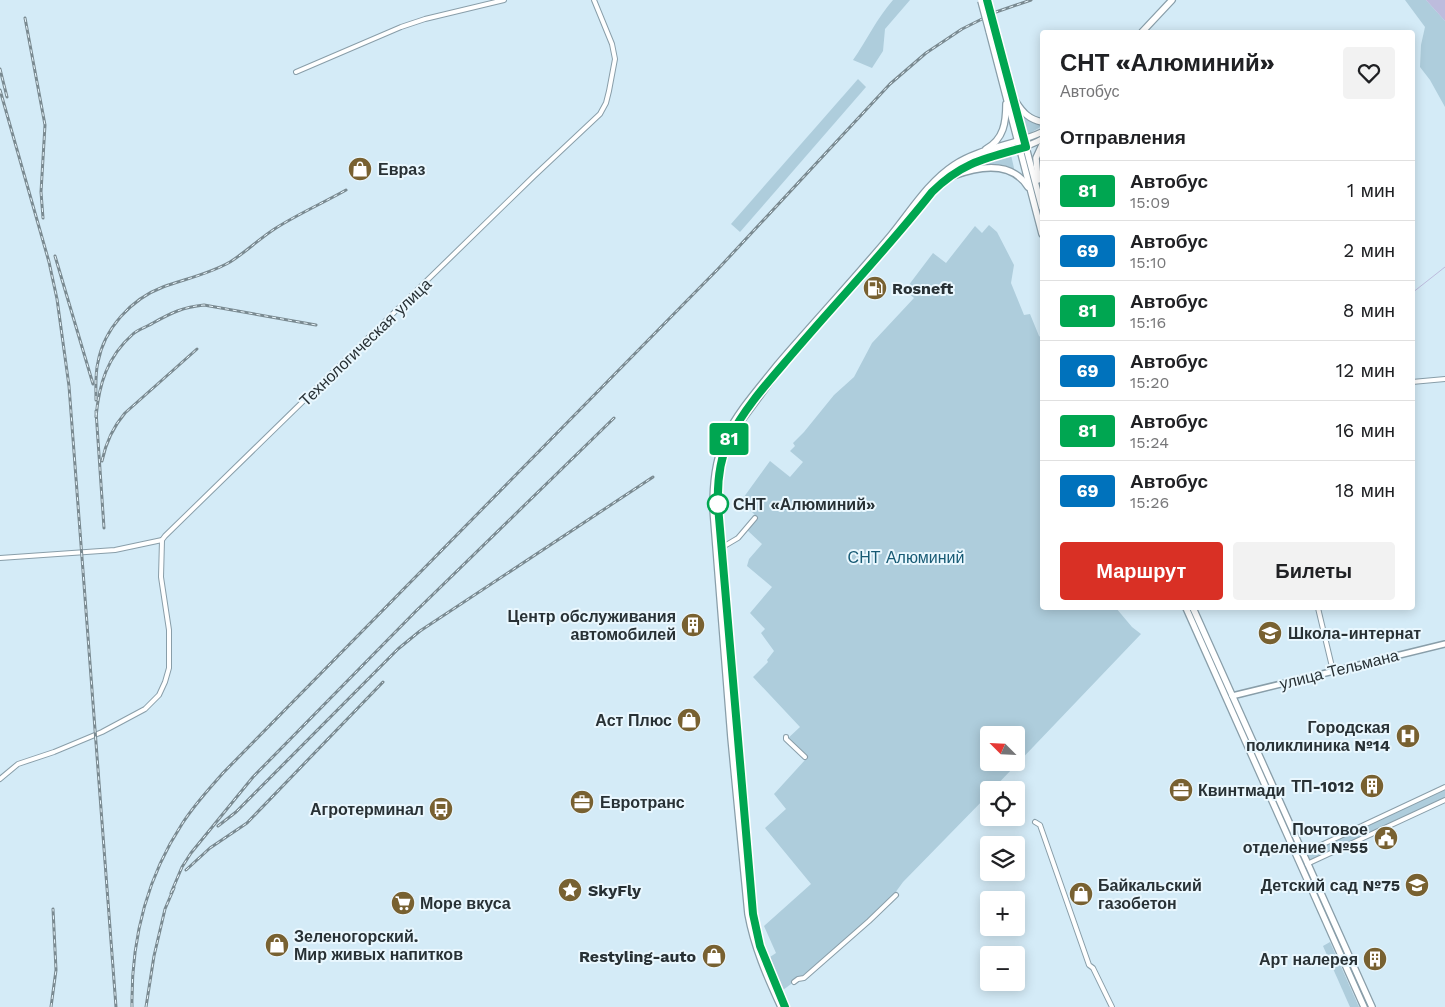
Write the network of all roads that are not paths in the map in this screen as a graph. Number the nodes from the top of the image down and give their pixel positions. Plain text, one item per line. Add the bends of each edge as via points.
1 (504, 0) edge
2 (594, 0) edge
3 (980, 0) edge
4 (986, 0) edge
5 (1172, 0) edge
6 (992, 30) junction
7 (1144, 30) edge
8 (296, 72) dead end
9 (1006, 94) junction
10 (1013, 97) junction
11 (1040, 122) edge
12 (1040, 133) edge
13 (1040, 140) edge
14 (1021, 141) junction
15 (1022, 148) junction
16 (1040, 149) edge
17 (976, 154) junction
18 (942, 182) junction
19 (1034, 191) junction
20 (1040, 204) edge
21 (1040, 223) edge
22 (1445, 378) edge
23 (1415, 382) edge
24 (756, 518) dead end
25 (162, 540) junction
26 (722, 548) junction
27 (0, 558) edge
28 (1187, 610) edge
29 (1194, 610) edge
30 (1318, 610) edge
31 (1445, 644) edge
32 (1333, 671) junction
33 (1230, 698) junction
34 (786, 737) dead end
35 (805, 757) dead end
36 (0, 779) edge
37 (1445, 787) edge
38 (1445, 800) edge
39 (1035, 822) dead end
40 (1300, 855) junction
41 (1304, 865) junction
42 (896, 895) dead end
43 (794, 982) dead end
44 (781, 1007) edge
45 (786, 1007) edge
46 (1112, 1007) edge
47 (1364, 1007) edge
48 (1372, 1007) edge

1 - 8 street via 401,27
2 - 25 street, Технологическая улица via 615,59 610,91 600,114
3 - 6 main road, bridge
4 - 6 main road, bridge
5 - 7 main road
6 - 9 main road
6 - 10 main road
9 - 14 main road
9 - 17 main road via 1002,134 990,147
10 - 11 main road via 1026,116
10 - 14 main road
12 - 14 main road
13 - 15 main road
14 - 15 main road
14 - 17 main road
15 - 18 main road via 968,165
15 - 19 main road
16 - 19 main road via 1036,158
17 - 44 main road via 956,163 936,180 786,355 738,415 716,463 713,509 748,914 763,968
18 - 19 main road via 970,170 992,168 1010,172
18 - 26 main road via 782,366 736,426 721,460 718,481
19 - 20 main road
19 - 21 main road
22 - 23 street
24 - 26 street via 738,538
25 - 27 street via 114,550
25 - 36 street via 160,577 169,630 169,668 159,695 145,709 102,732 18,764
26 - 45 main road via 753,914 760,946
28 - 33 main road
29 - 33 main road
30 - 32 street
31 - 32 main road, улица Тельмана
32 - 33 main road, улица Тельмана
33 - 40 main road
34 - 35 street
37 - 40 street
38 - 41 street
39 - 46 street via 1040,825 1089,965
40 - 41 main road
41 - 47 main road
41 - 48 main road
42 - 43 street via 829,957 804,978

